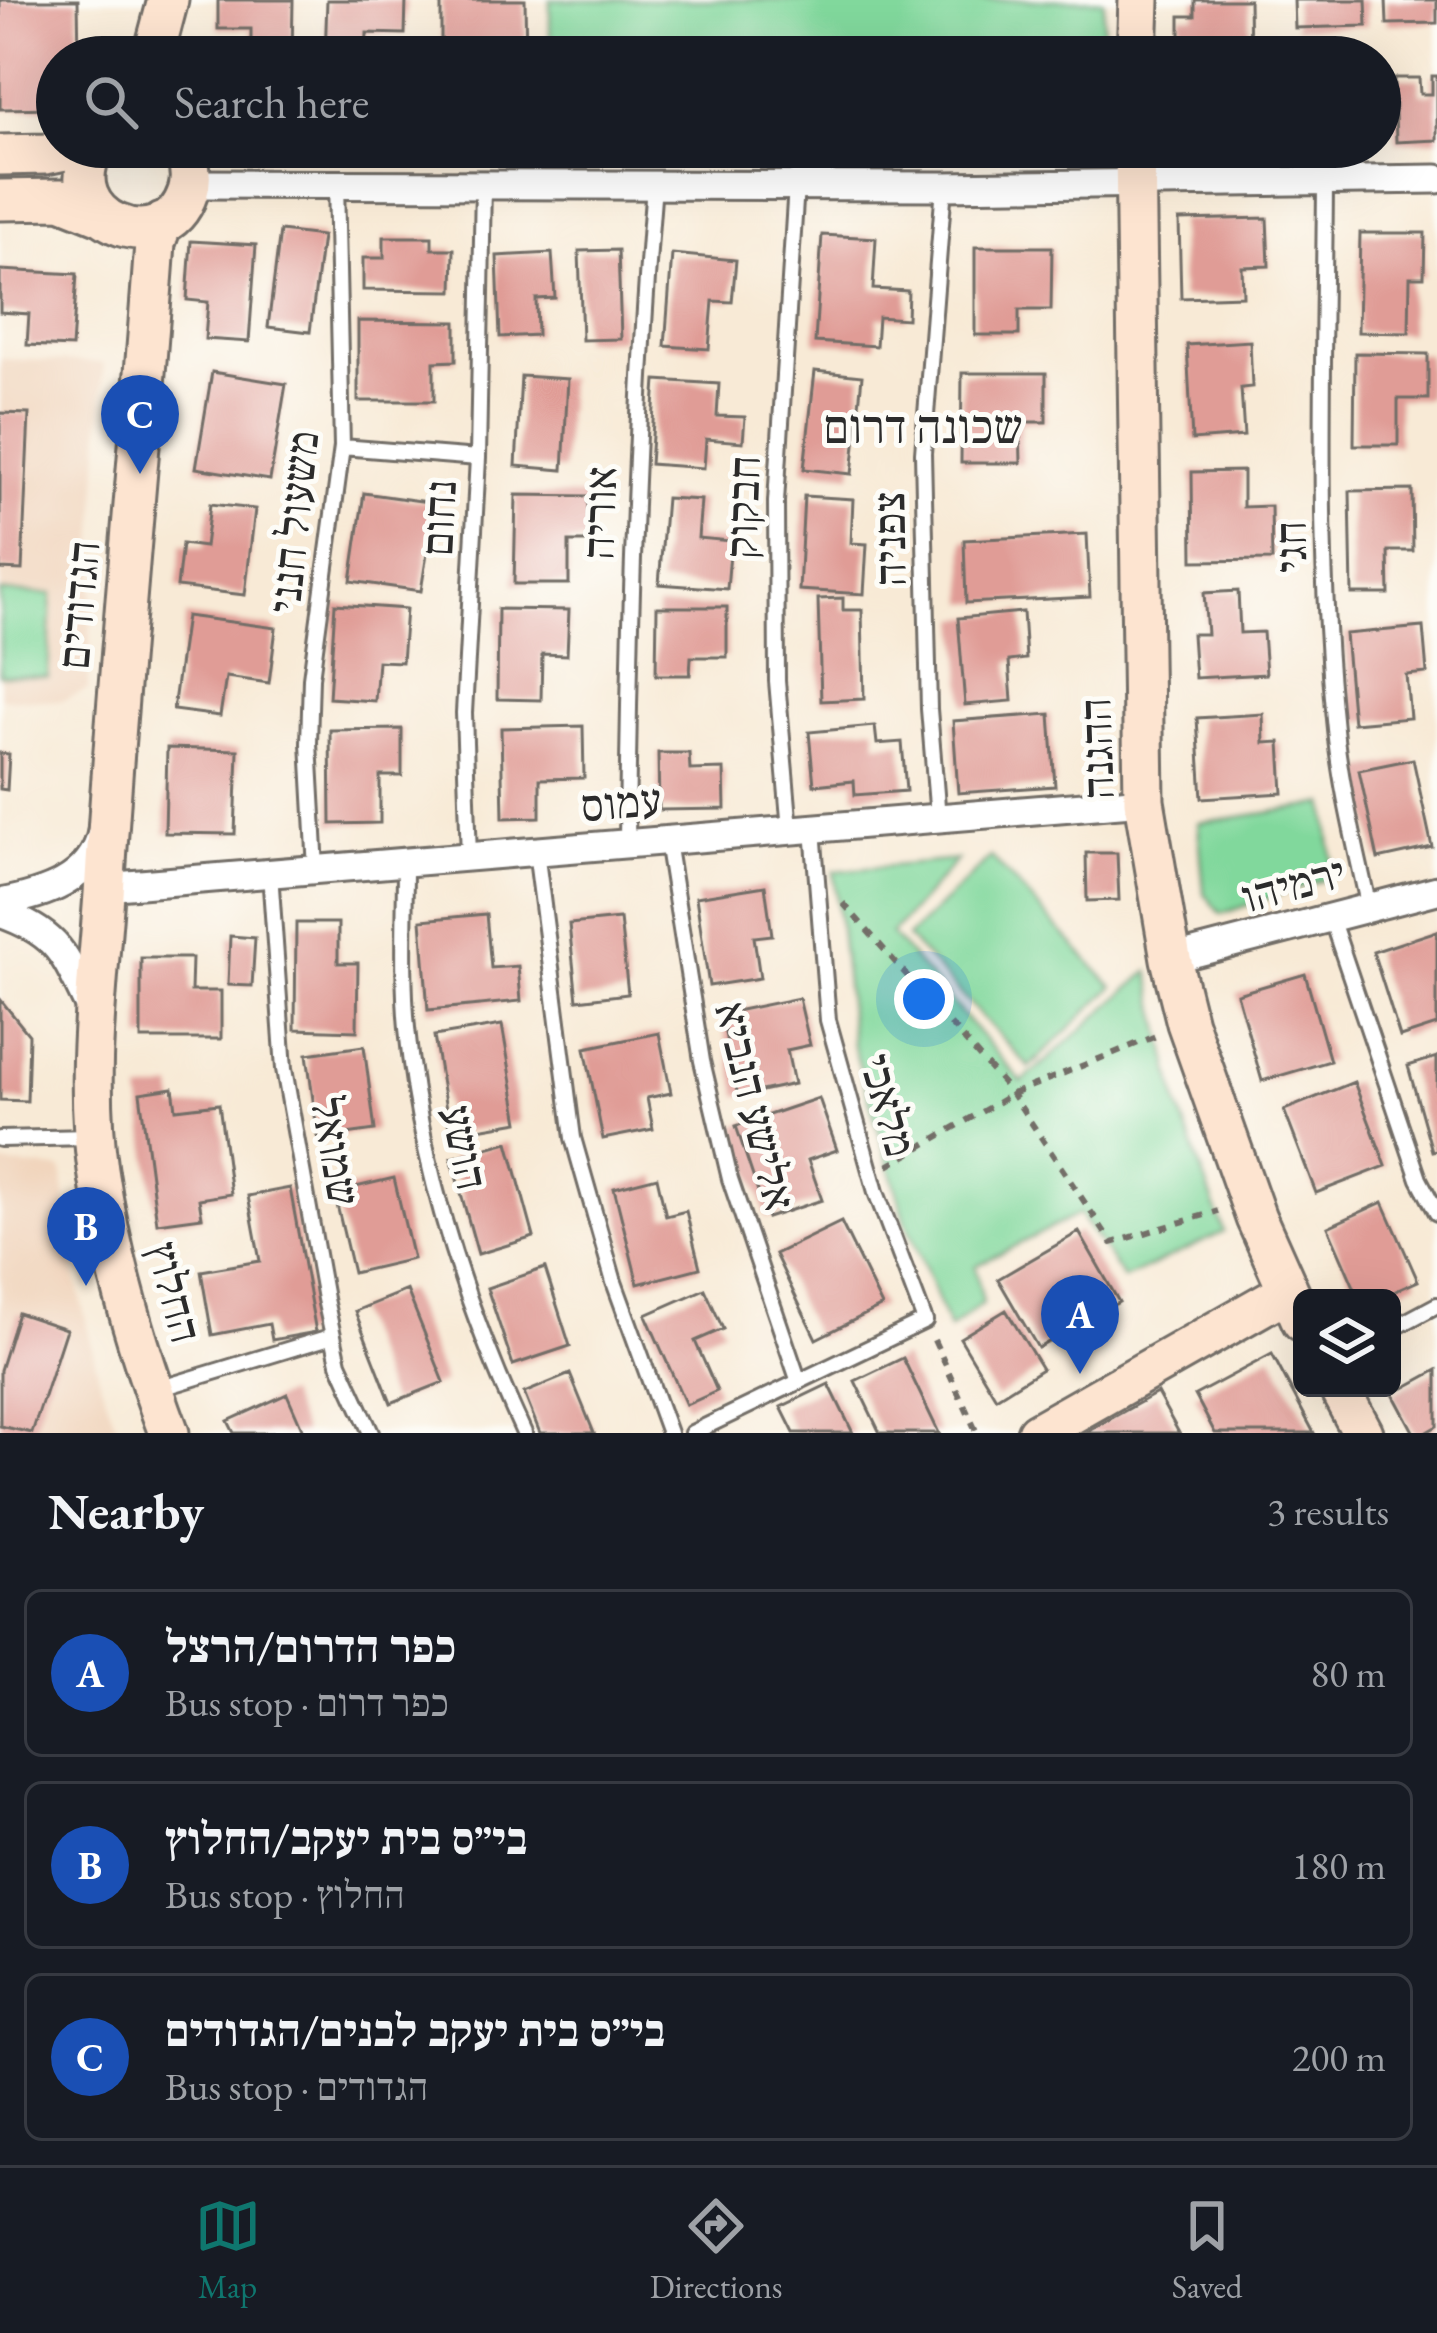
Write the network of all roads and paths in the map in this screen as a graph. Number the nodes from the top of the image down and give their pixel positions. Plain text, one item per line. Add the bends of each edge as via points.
1 (172, 0) edge
2 (1139, 0) edge
3 (160, 36) edge
4 (172, 36) edge
5 (1138, 36) edge
6 (0, 154) edge
7 (36, 154) edge
8 (86, 168) edge
9 (186, 168) edge
10 (212, 168) edge
11 (1108, 168) edge
12 (1135, 168) edge
13 (1169, 168) edge
14 (1437, 178) edge
15 (336, 182) junction
16 (1325, 182) junction
17 (483, 184) junction
18 (654, 184) junction
19 (796, 185) junction
20 (944, 186) junction
21 (0, 200) edge
22 (104, 217) junction
23 (162, 224) junction
24 (149, 331) junction
25 (342, 447) junction
26 (478, 458) junction
27 (110, 793) junction
28 (1144, 801) junction
29 (938, 818) junction
30 (802, 829) junction
31 (668, 841) junction
32 (627, 844) junction
33 (536, 851) junction
34 (469, 857) junction
35 (405, 862) junction
36 (316, 869) junction
37 (270, 873) junction
38 (817, 874) junction
39 (104, 886) junction
40 (1437, 890) edge
41 (0, 903) edge
42 (1369, 908) junction
43 (0, 913) edge
44 (1331, 918) junction
45 (1171, 959) junction
46 (93, 1014) junction
47 (1187, 1023) junction
48 (1012, 1094) junction
49 (94, 1136) junction
50 (0, 1139) edge
51 (872, 1176) junction
52 (1250, 1201) junction
53 (1437, 1213) edge
54 (1293, 1305) edge
55 (1437, 1305) edge
56 (1293, 1307) edge
57 (925, 1321) junction
58 (1401, 1324) edge
59 (333, 1336) junction
60 (799, 1382) junction
61 (153, 1390) junction
62 (1344, 1397) edge
63 (169, 1433) edge
64 (370, 1433) edge
65 (524, 1433) edge
66 (669, 1433) edge
67 (692, 1433) edge
68 (977, 1433) edge
69 (1037, 1433) edge
70 (1363, 1433) edge

1 - 3 street
1 - 4 street
2 - 5 street
6 - 7 street
8 - 22 street, הגדודים via 86,188
9 - 23 street via 185,200
10 - 15 street
11 - 20 street
12 - 28 street, ההגנה
13 - 16 street
14 - 16 street
15 - 17 street
15 - 25 lane, משעול חנני
16 - 42 lane, חגי via 1327,633 1335,730
17 - 18 street
17 - 26 lane, נחום
18 - 19 street
18 - 32 lane, אוריה via 641,345
19 - 20 street
19 - 30 lane, חבקוק via 776,502 777,681
20 - 29 lane, צפניה via 923,453
21 - 22 street via 61,199
22 - 23 street via 134,229
22 - 24 street, הגדודים via 126,248
23 - 24 street, הגדודים
24 - 27 street, הגדודים
25 - 26 lane
25 - 36 lane, משעול חנני via 311,678
26 - 34 lane, נחום via 464,713
27 - 39 street, הגדודים
27 - 41 street via 100,843 77,874 44,895
28 - 29 street, עמוס
28 - 45 street, ההגנה
29 - 30 street, עמוס
30 - 31 street, עמוס
30 - 38 lane, מלאכי
31 - 32 street, עמוס
31 - 60 lane, אלישע הנביא via 702,1061
32 - 33 street, עמוס
33 - 34 street, עמוס
33 - 66 lane via 573,1138
34 - 35 street, עמוס
35 - 36 street, עמוס
35 - 65 lane, הושע via 407,1025 424,1152 450,1244
36 - 37 street, עמוס
37 - 39 street, עמוס
37 - 59 lane, שמואל via 284,1069
38 - 48 path
38 - 51 lane, מלאכי via 828,1020
39 - 46 street, החלוץ
40 - 42 street, ירמיהו
42 - 44 street, ירמיהו
43 - 46 street via 58,945
44 - 45 street, ירמיהו
44 - 53 lane
45 - 47 street, ההגנה
46 - 49 street, החלוץ
47 - 48 path
47 - 52 street, ההגנה
48 - 51 path
48 - 52 path via 1112,1243
49 - 50 lane
49 - 61 street, החלוץ via 116,1270
51 - 57 lane, מלאכי
52 - 54 street, ההגנה
55 - 58 lane
56 - 69 street
57 - 60 lane
57 - 68 path
59 - 61 lane
59 - 64 lane, שמואל
60 - 67 lane
61 - 63 street, החלוץ
62 - 70 street

